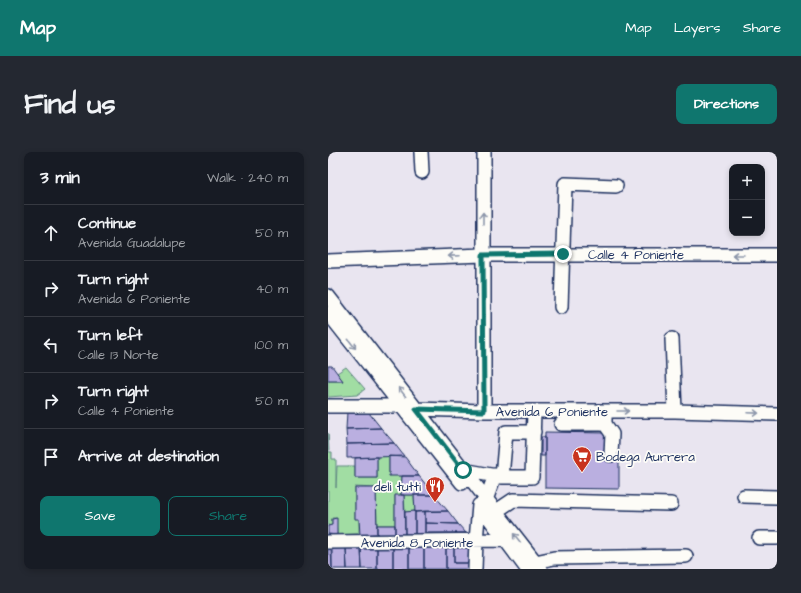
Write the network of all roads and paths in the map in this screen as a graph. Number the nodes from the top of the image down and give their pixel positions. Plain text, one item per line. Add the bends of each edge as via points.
1 (421, 152) edge
2 (484, 152) edge
3 (422, 172) dead end
4 (616, 186) dead end
5 (563, 254) junction
6 (483, 255) junction
7 (777, 255) edge
8 (328, 260) edge
9 (328, 296) edge
10 (561, 307) dead end
11 (328, 313) edge
12 (672, 339) dead end
13 (328, 406) edge
14 (401, 406) junction
15 (416, 409) junction
16 (484, 411) junction
17 (534, 411) junction
18 (675, 411) junction
19 (777, 414) edge
20 (605, 417) junction
21 (561, 424) dead end
22 (534, 432) junction
23 (611, 455) dead end
24 (463, 470) junction
25 (498, 476) junction
26 (744, 496) dead end
27 (777, 497) edge
28 (483, 503) junction
29 (671, 504) dead end
30 (495, 512) junction
31 (759, 538) dead end
32 (777, 538) edge
33 (505, 540) junction
34 (476, 541) junction
35 (328, 542) edge
36 (686, 556) dead end
37 (534, 567) edge
38 (475, 569) edge

1 - 3 street
6 -> 2 street
4 - 5 street via 565,184
5 - 6 street, Calle 4 Poniente
7 -> 5 street, Calle 4 Poniente
5 - 10 street
6 -> 8 street, Calle 4 Poniente
6 - 16 street
15 -> 9 street
11 -> 14 street
12 - 18 street
13 - 14 street, Avenida 6 Poniente
14 - 15 street, Avenida 6 Poniente
14 - 28 street
15 - 16 street, Avenida 6 Poniente
15 - 24 street
16 - 17 street, Avenida 6 Poniente
17 - 20 street, Avenida 6 Poniente
17 - 22 street
18 -> 19 street, Avenida 6 Poniente
20 -> 18 street, Avenida 6 Poniente
20 - 21 street
20 - 23 street via 612,434
22 - 25 street via 506,432
22 - 25 street via 532,477
24 - 25 street
24 - 28 street
25 - 28 street
26 - 27 street
28 - 30 street
28 - 33 street
28 - 34 street
29 - 30 street via 513,500
37 -> 30 street
31 - 32 street
33 - 34 street, Avenida 8 Poniente
33 - 37 street
34 - 35 street, Avenida 8 Poniente
34 - 38 street
36 - 37 street via 554,558

